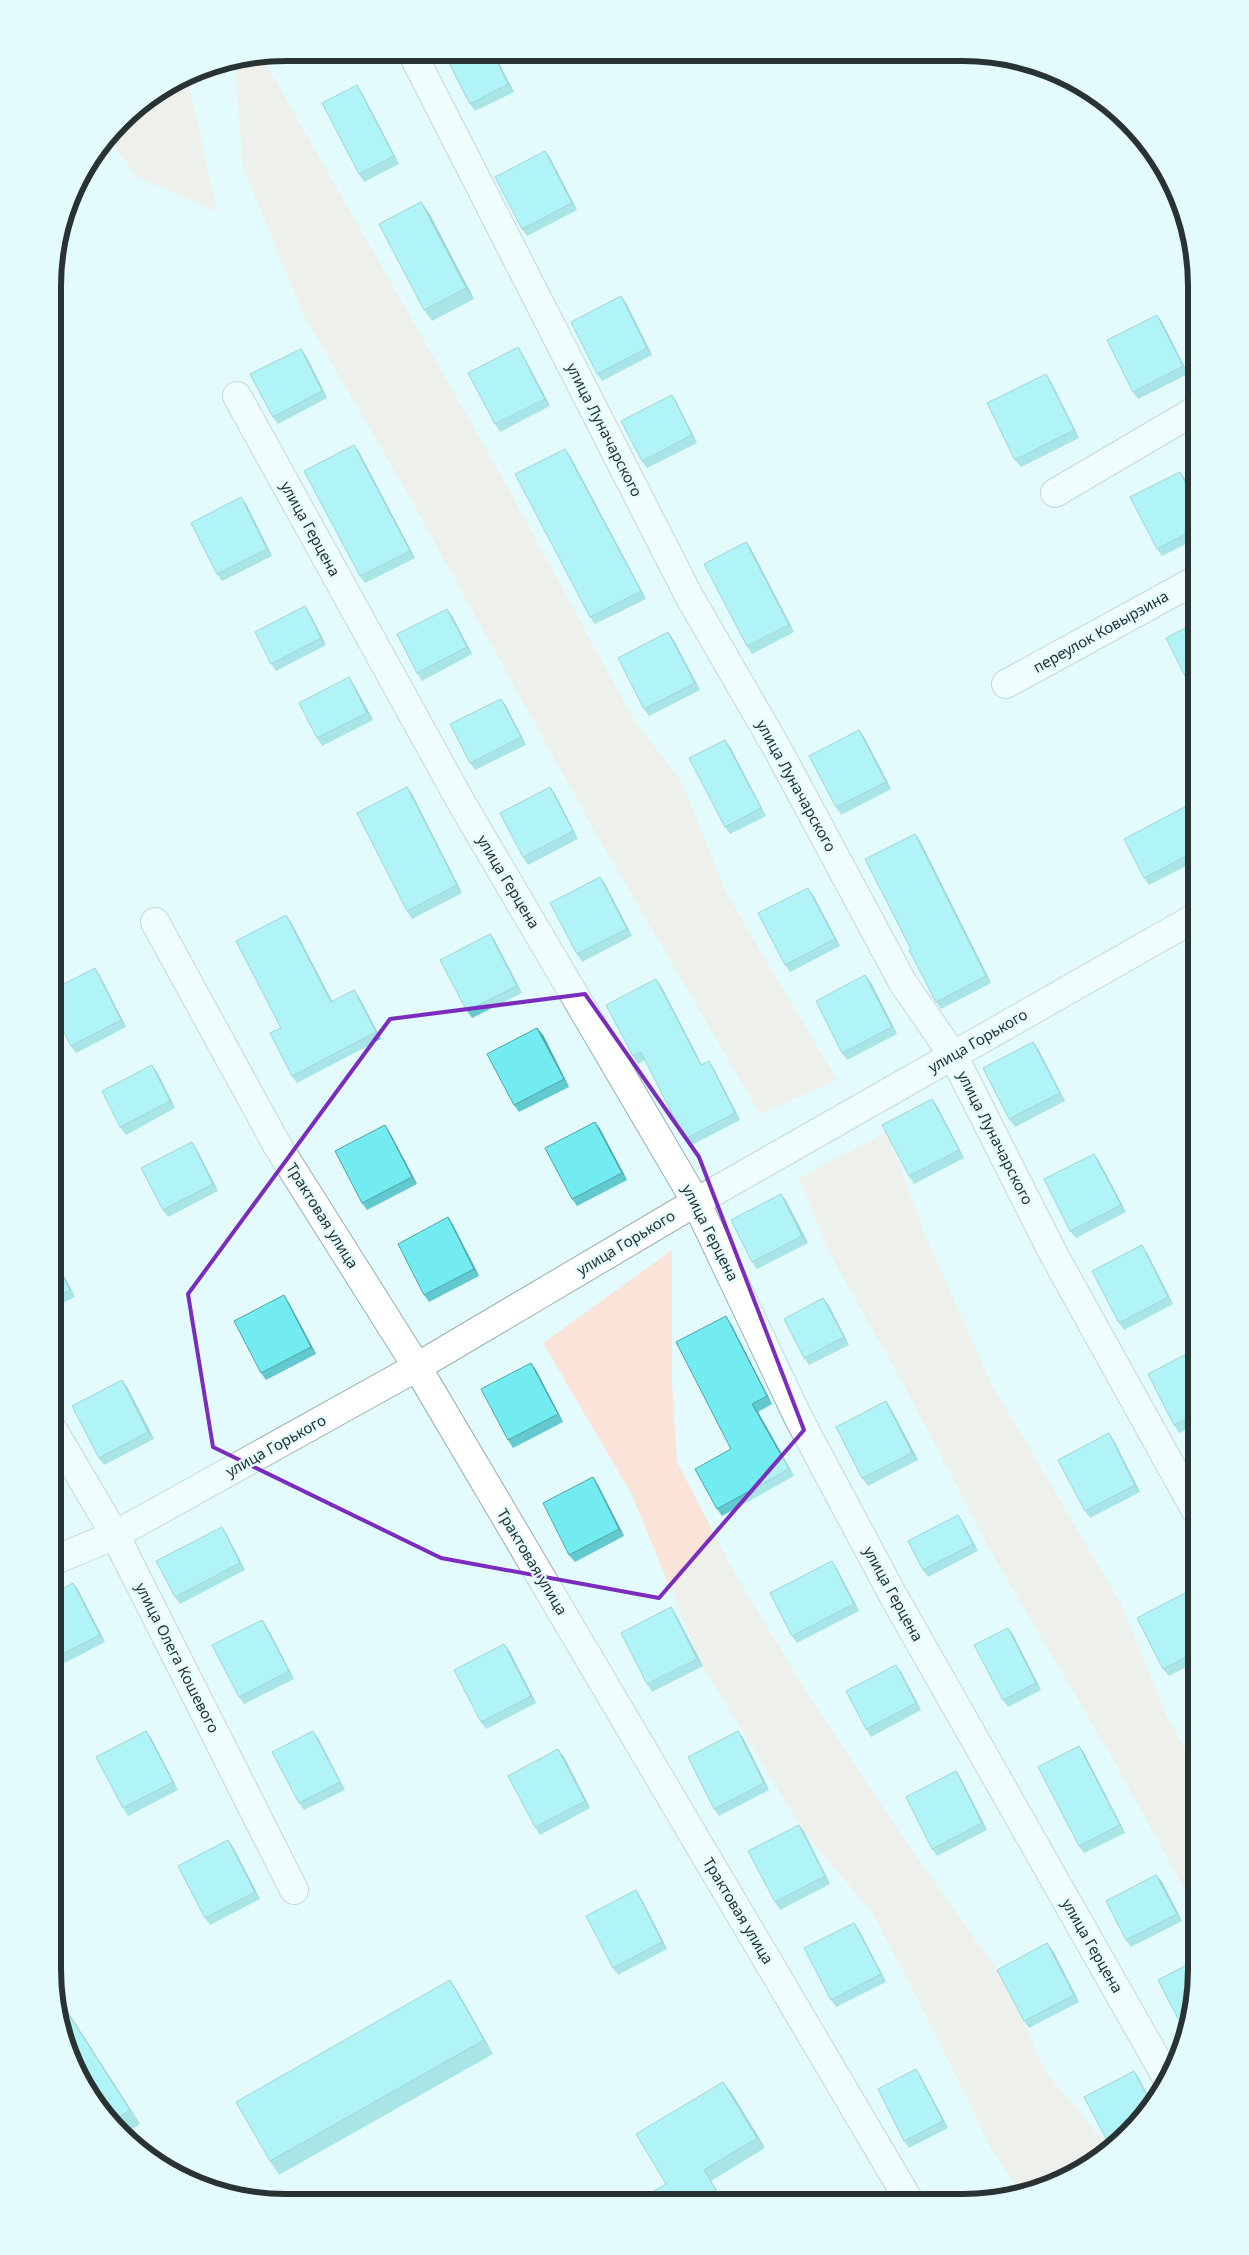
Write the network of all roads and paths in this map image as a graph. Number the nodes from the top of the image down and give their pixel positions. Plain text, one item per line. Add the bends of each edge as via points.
1 (416, 61) edge
2 (237, 396) dead end
3 (1188, 415) edge
4 (1055, 493) dead end
5 (1188, 584) edge
6 (1006, 684) dead end
7 (155, 922) dead end
8 (1188, 922) edge
9 (954, 1055) junction
10 (696, 1202) junction
11 (417, 1367) junction
12 (61, 1444) edge
13 (1188, 1497) edge
14 (115, 1535) junction
15 (61, 1558) edge
16 (294, 1890) dead end
17 (1163, 2071) edge
18 (905, 2194) edge

1 - 9 street, улица Луначарского via 689,596 778,750 903,983
2 - 10 street, улица Герцена via 461,802
3 - 4 street
5 - 6 street, переулок Ковырзина
7 - 11 street, Трактовая улица via 276,1145
8 - 9 street, улица Горького
9 - 10 street, улица Горького
9 - 13 street, улица Луначарского via 1054,1255
10 - 11 street, улица Горького
10 - 17 street, улица Герцена via 800,1419 894,1597
11 - 14 street, улица Горького
11 - 18 street, Трактовая улица
12 - 14 street, улица Олега Кошевого
14 - 15 street, улица Горького
14 - 16 street, улица Олега Кошевого

